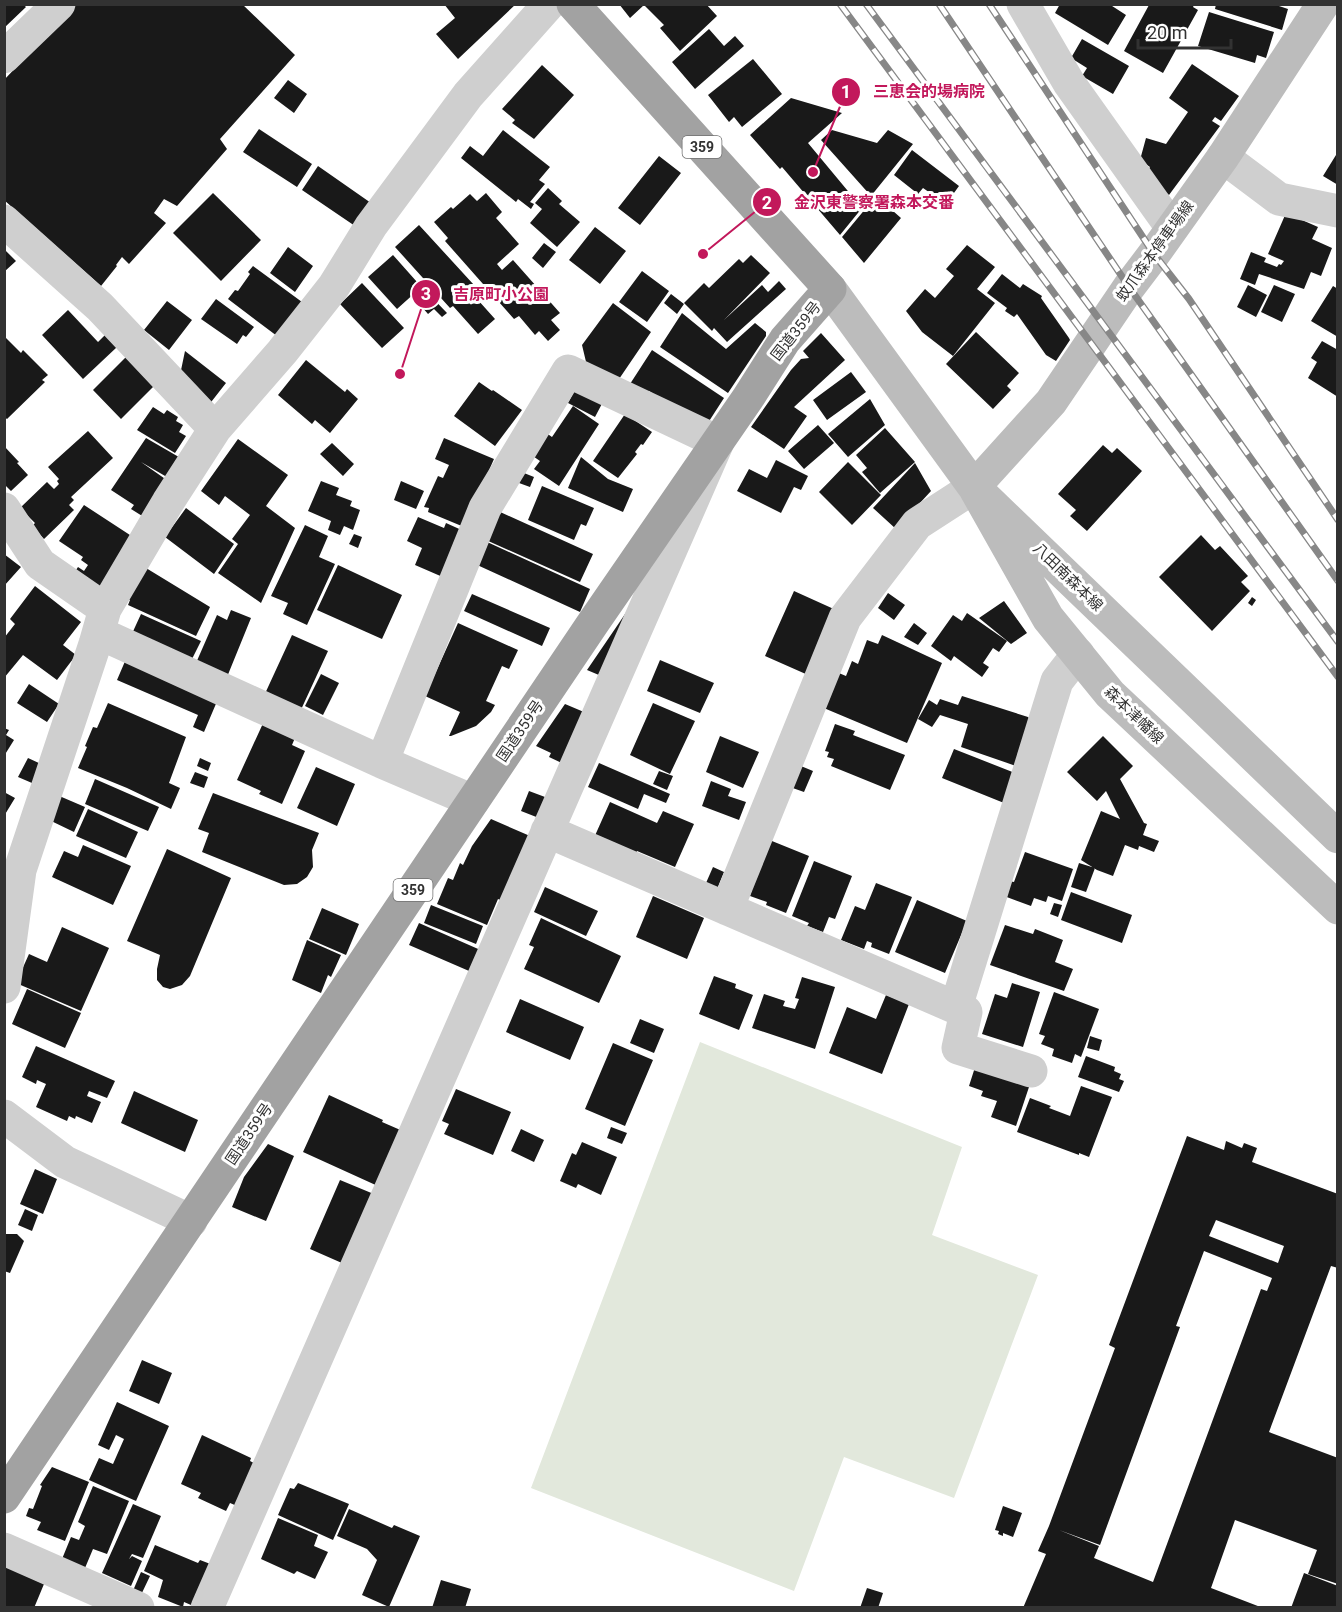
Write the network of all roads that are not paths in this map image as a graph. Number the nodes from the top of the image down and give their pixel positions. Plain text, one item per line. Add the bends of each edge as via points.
1 (59, 4) edge
2 (549, 4) edge
3 (573, 4) edge
4 (1023, 4) edge
5 (1323, 4) edge
6 (4, 57) edge
7 (1222, 157) junction
8 (1338, 211) edge
9 (4, 221) edge
10 (1172, 228) junction
11 (830, 289) junction
12 (215, 429) junction
13 (718, 441) junction
14 (974, 487) junction
15 (4, 509) edge
16 (102, 621) junction
17 (1078, 654) junction
18 (382, 762) junction
19 (473, 801) junction
20 (547, 831) junction
21 (1338, 837) edge
22 (1338, 908) edge
23 (727, 909) junction
24 (4, 987) edge
25 (956, 1007) junction
26 (1031, 1071) dead end
27 (4, 1116) edge
28 (191, 1221) junction
29 (4, 1497) edge
30 (4, 1549) edge
31 (138, 1608) edge
32 (207, 1608) edge

1 - 6 street
2 - 12 street via 468,95 370,226 334,286
3 - 11 highway, 国道359号 / 359
4 - 10 street via 1069,82
5 - 7 main road, 蚊爪森本停車場線
7 - 8 street via 1279,199
7 - 10 main road, 蚊爪森本停車場線
9 - 12 street via 100,307
10 - 14 main road, 蚊爪森本停車場線 via 1051,402
11 - 13 highway, 国道359号 / 359 via 785,340
11 - 14 main road, 八田南森本線
12 - 16 street via 168,502
13 - 18 street via 568,371 485,508
13 - 19 highway, 国道359号 / 359
13 - 20 street
14 - 17 main road, 森本津幡線 via 1048,618
14 - 21 main road, 八田南森本線
14 - 23 street via 917,524 845,618
15 - 16 street via 40,564
16 - 18 street
16 - 24 street via 20,870
17 - 22 main road, 森本津幡線 via 1110,694
17 - 25 street via 1057,681
18 - 19 street
19 - 28 highway, 国道359号 / 359
20 - 23 street
20 - 32 street
23 - 25 street
25 - 26 street via 966,1012 958,1048
27 - 28 street via 65,1162
28 - 29 highway, 国道359号 / 359
30 - 31 street

